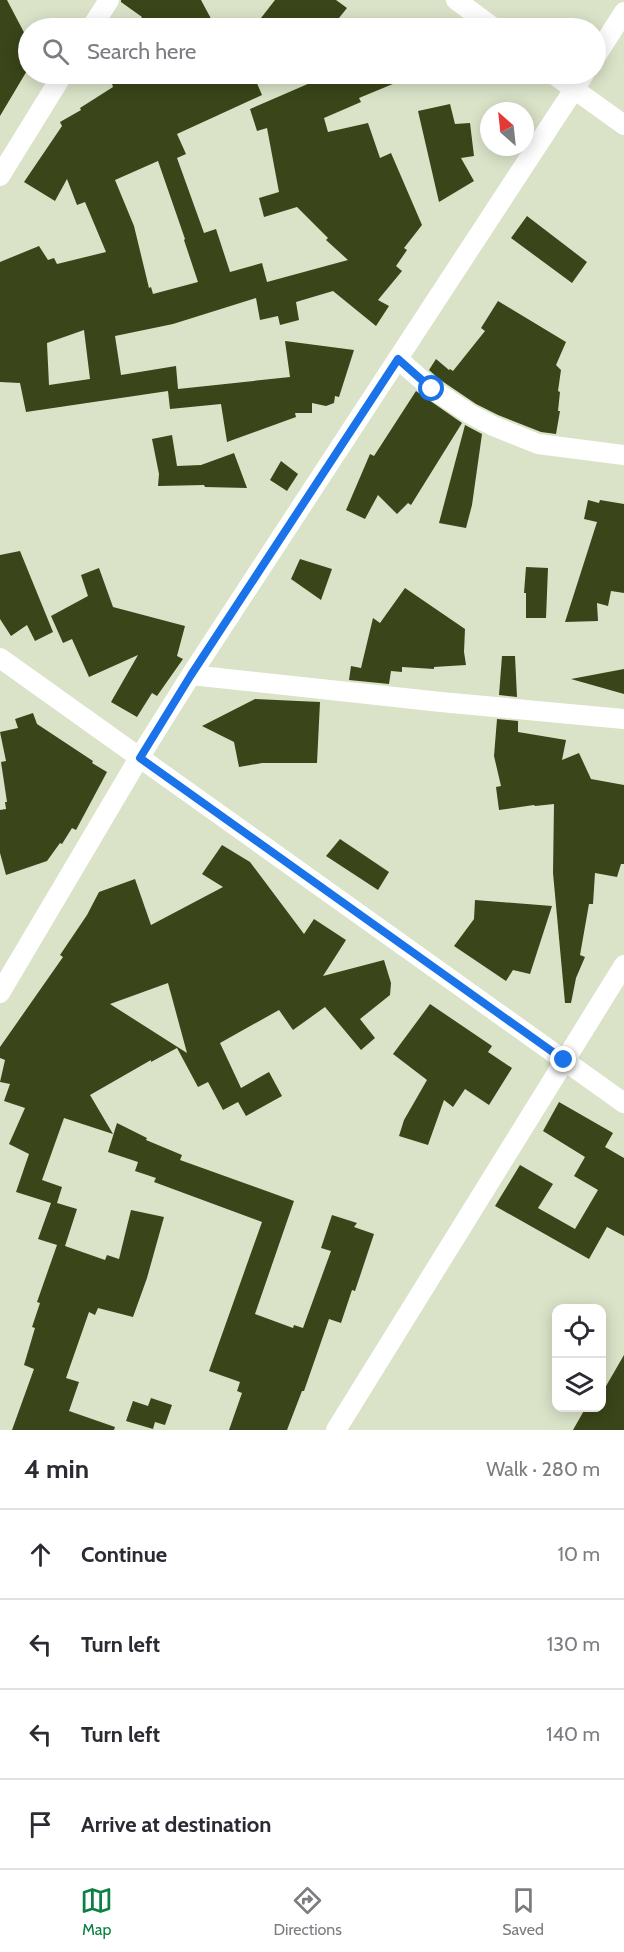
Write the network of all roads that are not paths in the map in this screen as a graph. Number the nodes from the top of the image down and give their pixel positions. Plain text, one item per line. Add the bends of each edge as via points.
1 (109, 0) edge
2 (456, 0) edge
3 (624, 12) edge
4 (97, 18) edge
5 (480, 18) edge
6 (606, 40) edge
7 (57, 84) edge
8 (577, 84) edge
9 (582, 84) edge
10 (624, 125) edge
11 (0, 176) edge
12 (398, 359) junction
13 (624, 455) edge
14 (0, 658) edge
15 (191, 675) junction
16 (624, 719) edge
17 (140, 758) junction
18 (624, 965) edge
19 (0, 993) edge
20 (564, 1060) junction
21 (624, 1103) edge
22 (336, 1430) edge

1 - 4 street
2 - 5 street
3 - 6 street
7 - 11 street
8 - 12 street
9 - 10 street
12 - 13 street via 432,389 493,426 538,444
12 - 15 street
14 - 17 street
15 - 16 street
15 - 17 street
17 - 19 street
17 - 20 street
18 - 20 street
20 - 21 street
20 - 22 street

